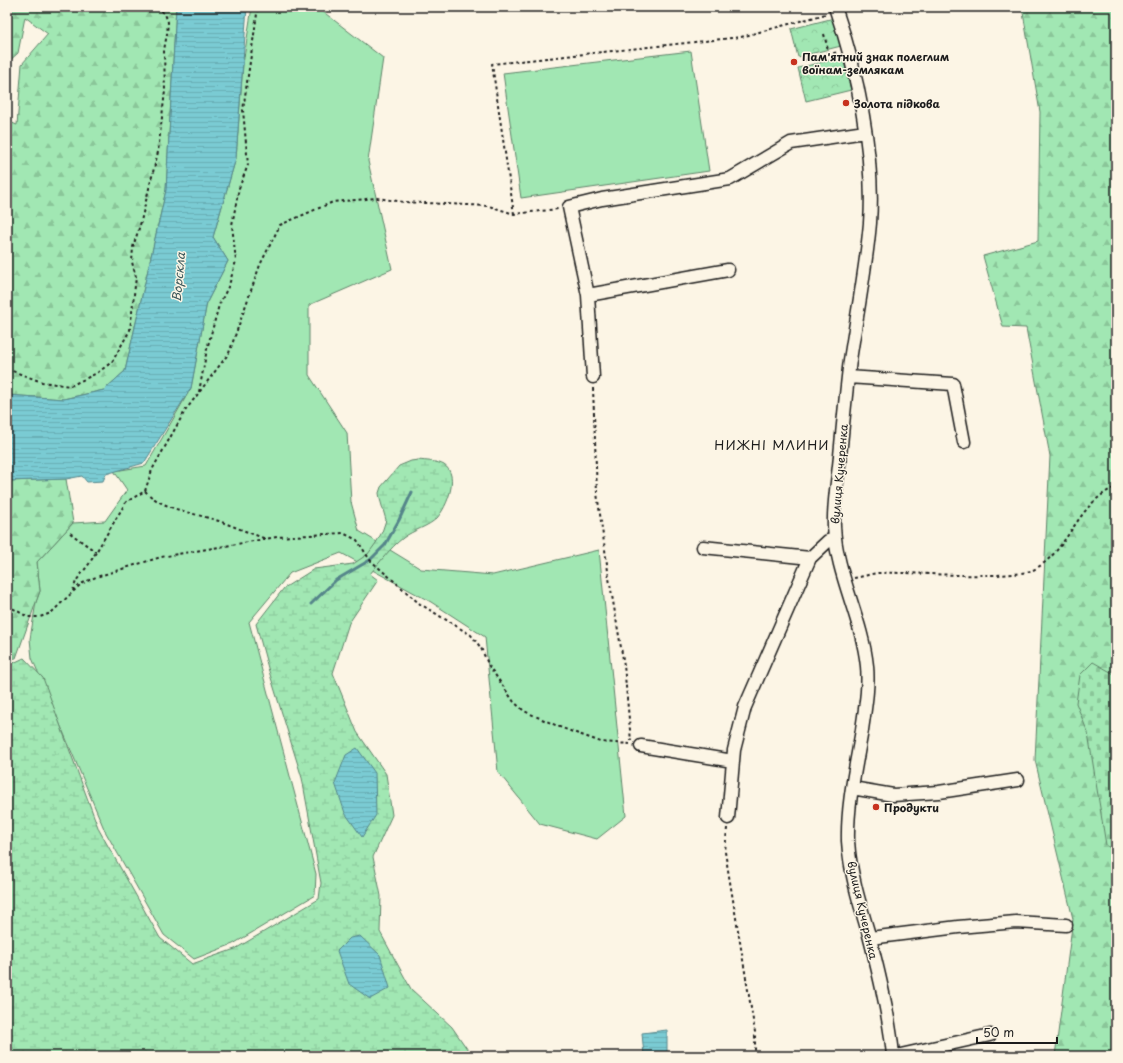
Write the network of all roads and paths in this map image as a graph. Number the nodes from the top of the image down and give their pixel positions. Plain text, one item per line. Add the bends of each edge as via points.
1 (156, 7) edge
2 (258, 7) edge
3 (836, 9) edge
4 (824, 34) dead end
5 (848, 50) junction
6 (829, 54) junction
7 (804, 60) dead end
8 (865, 132) junction
9 (569, 207) junction
10 (514, 214) junction
11 (728, 270) dead end
12 (588, 295) junction
13 (7, 369) edge
14 (593, 377) joint
15 (848, 377) junction
16 (199, 392) junction
17 (964, 442) dead end
18 (1116, 487) edge
19 (145, 491) junction
20 (70, 533) dead end
21 (267, 539) junction
22 (835, 539) junction
23 (703, 547) dead end
24 (96, 552) junction
25 (810, 558) junction
26 (845, 580) junction
27 (72, 592) junction
28 (7, 607) edge
29 (641, 746) dead end
30 (733, 761) junction
31 (1018, 780) dead end
32 (852, 788) junction
33 (728, 818) joint
34 (1066, 925) dead end
35 (870, 938) junction
36 (990, 1035) dead end
37 (755, 1056) edge
38 (894, 1056) edge

1 - 13 path via 165,14 168,22 164,50 165,91 158,152 133,247 132,262 136,277 130,330 112,362 98,373 70,386 42,382
2 - 16 path via 243,110 248,165 239,188 232,225 236,260 229,285 219,305
3 - 5 street, вулиця Кучеренка
3 - 10 path via 740,37 492,64
4 - 6 path
5 - 6 path
5 - 8 street, вулиця Кучеренка
6 - 7 path
8 - 9 street via 791,143 730,179 602,199
8 - 15 street, вулиця Кучеренка via 870,221
9 - 10 path
9 - 12 street
10 - 16 path via 489,206 404,202 377,198 333,202 280,225 260,264 229,353
11 - 12 street
12 - 14 street
14 - 21 path via 597,493 624,665 631,744 601,742 524,711 514,702 489,666 481,648 470,635 420,604 370,560 357,540 343,533
15 - 17 street via 953,384
15 - 22 street, вулиця Кучеренка via 834,524
16 - 19 path via 184,411 152,470
18 - 26 path via 1087,508 1052,556 1032,570 1001,575 877,574
19 - 21 path via 153,498 177,509
19 - 24 path via 126,502
20 - 24 path
21 - 27 path via 161,557 96,577 81,584
22 - 25 street via 828,541
22 - 26 street, вулиця Кучеренка
23 - 25 street
24 - 27 path via 76,581
25 - 30 street via 745,707
26 - 32 street, вулиця Кучеренка via 861,633 868,695
27 - 28 path via 51,613 40,617 28,617
29 - 30 street
30 - 33 street
31 - 32 street via 939,792 893,794
32 - 35 street, вулиця Кучеренка via 848,845 856,888
33 - 37 path via 725,852 755,1032
34 - 35 street via 1016,922
35 - 38 street, вулиця Кучеренка
36 - 38 street

